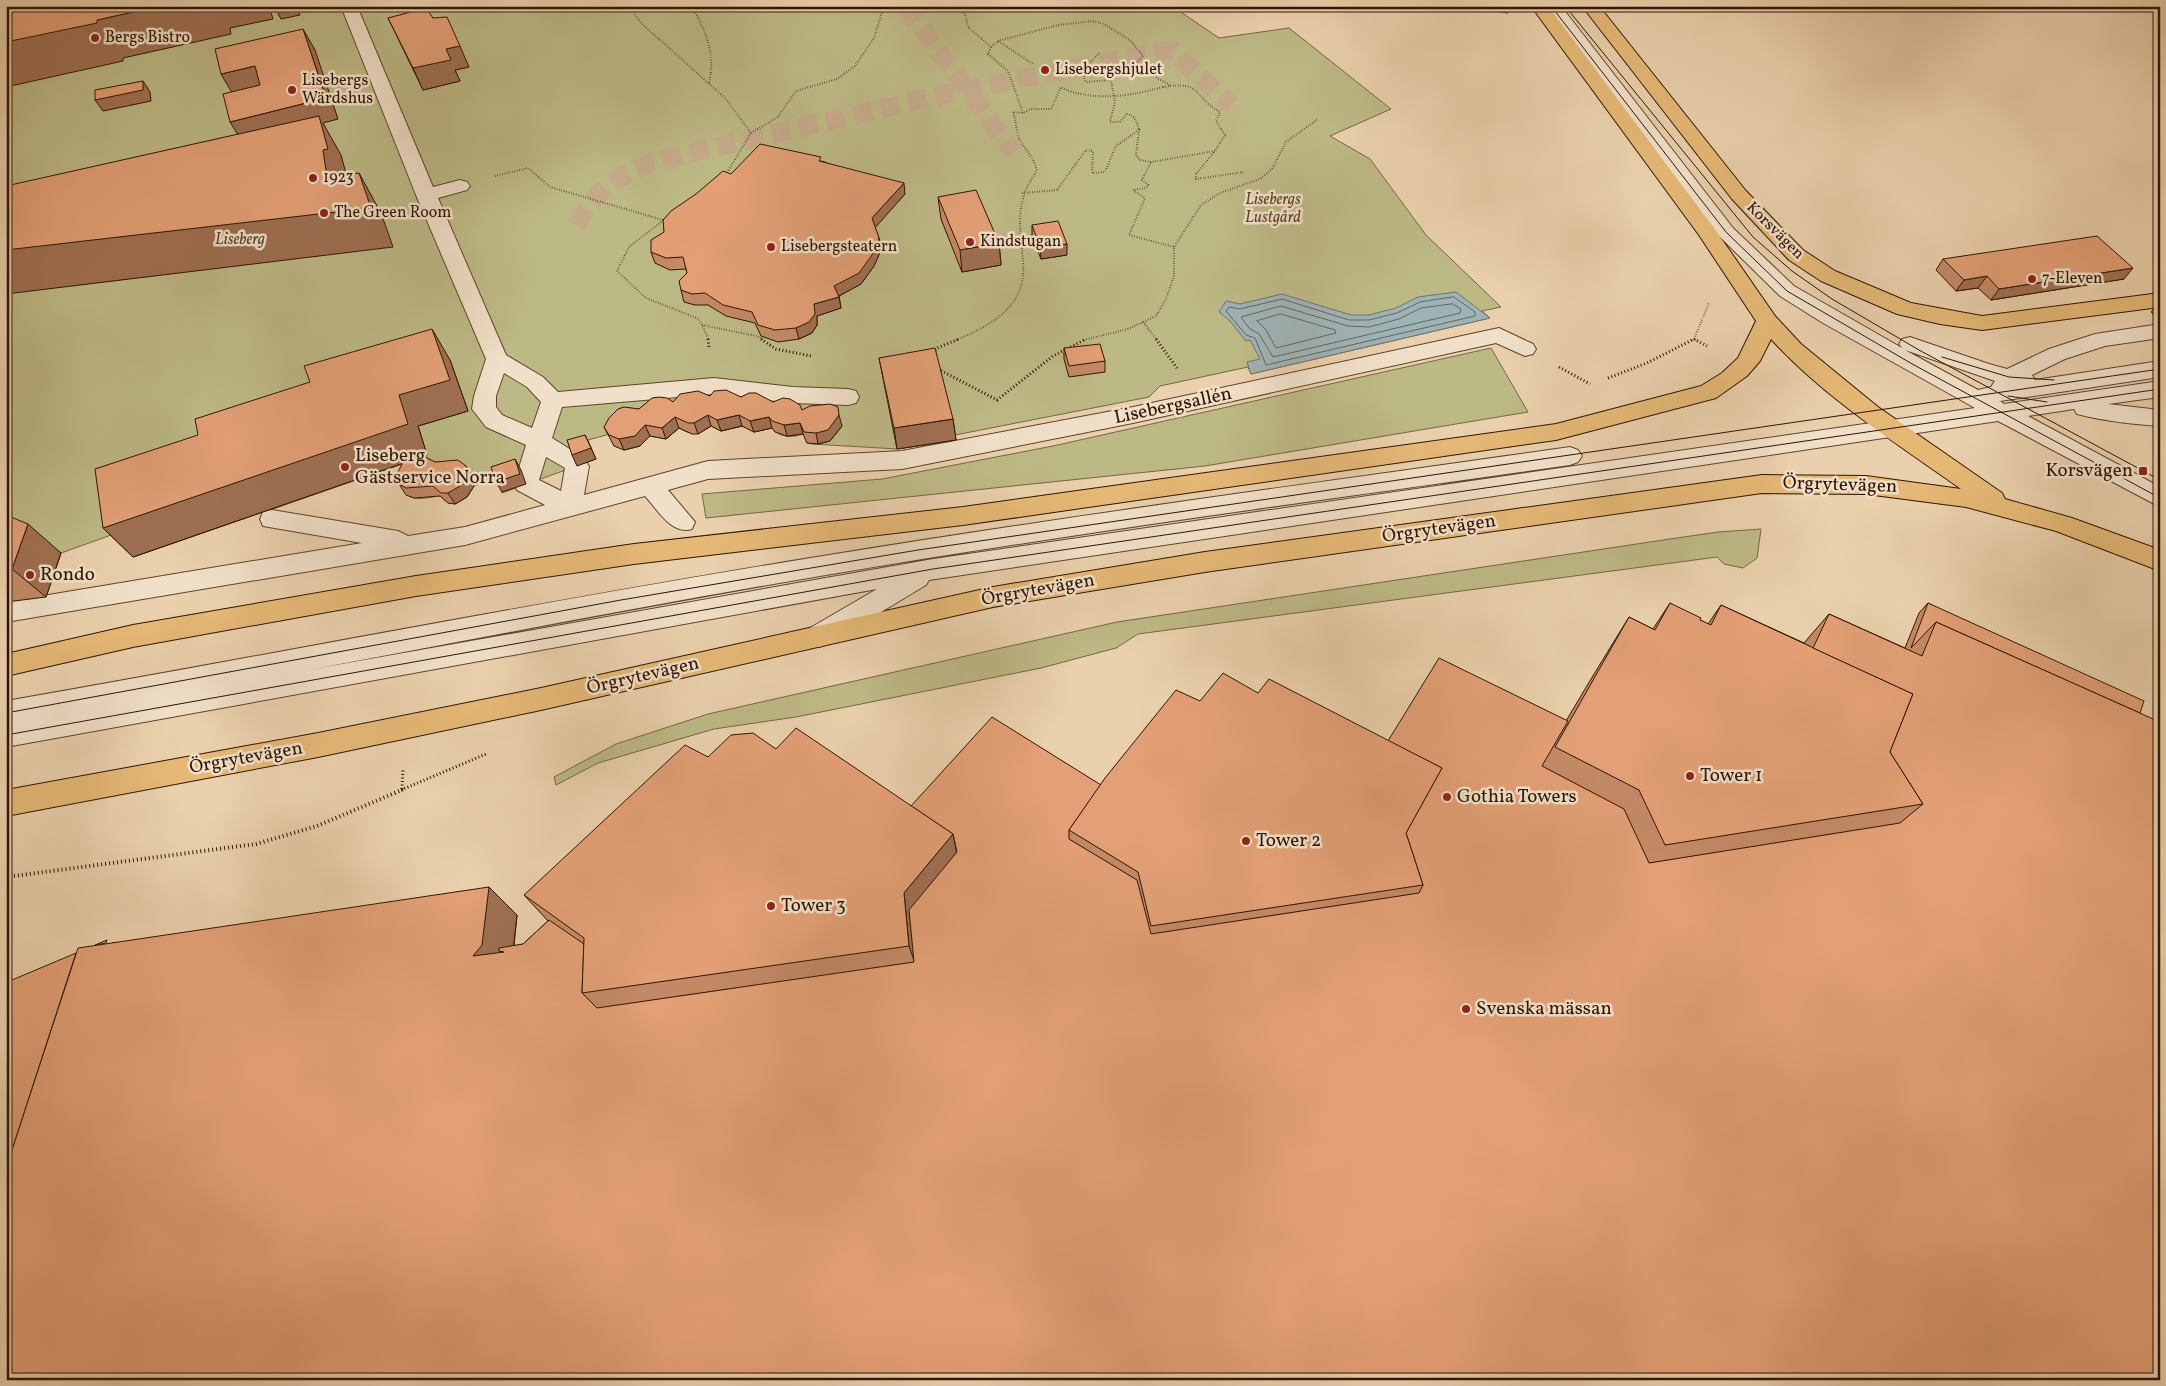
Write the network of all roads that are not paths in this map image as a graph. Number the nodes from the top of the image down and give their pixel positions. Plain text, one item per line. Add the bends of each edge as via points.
1 (349, 6) edge
2 (1539, 6) edge
3 (1552, 6) edge
4 (1565, 6) edge
5 (1590, 6) edge
6 (1590, 56) junction
7 (460, 186) road end
8 (426, 195) junction
9 (1735, 228) junction
10 (2160, 300) edge
11 (1767, 321) junction
12 (2160, 331) edge
13 (1525, 349) dead end
14 (1912, 355) junction
15 (497, 359) junction
16 (2160, 369) edge
17 (2160, 389) edge
18 (2003, 394) junction
19 (848, 397) road end
20 (1973, 397) junction
21 (553, 400) junction
22 (2065, 404) junction
23 (2026, 409) junction
24 (1870, 413) junction
25 (2160, 418) edge
26 (1893, 428) junction
27 (539, 441) junction
28 (2160, 480) edge
29 (650, 486) junction
30 (2160, 498) edge
31 (2000, 505) junction
32 (570, 507) junction
33 (963, 516) junction
34 (272, 519) dead end
35 (683, 522) dead end
36 (1089, 524) junction
37 (418, 552) junction
38 (2160, 561) edge
39 (932, 569) junction
40 (6, 612) edge
41 (819, 636) junction
42 (6, 665) edge
43 (6, 713) edge
44 (91, 721) junction
45 (6, 735) edge
46 (6, 754) edge
47 (6, 802) edge

1 - 8 street
2 - 6 main road, Korsvägen
3 - 6 street
4 - 6 street
5 - 9 main road, Korsvägen via 1739,195
6 - 9 main road, Korsvägen
6 - 9 street
7 - 8 street
8 - 15 street
9 - 10 main road, Korsvägen via 1796,255 1828,276 1905,309 1940,317 1982,323
9 - 11 main road, Korsvägen
9 - 14 street via 1788,291 1831,318
11 - 24 main road, Korsvägen via 1793,349
11 - 33 main road via 1757,349 1745,365 1730,380 1708,392 1556,432
12 - 18 street via 2103,339 2057,354
13 - 29 street, Lisebergsallén via 1499,335 1133,415 902,460 841,455 815,465 708,470
14 - 18 street
14 - 20 street
15 - 21 street via 535,382
15 - 27 street via 484,409 494,420
16 - 18 street
17 - 22 street
18 - 20 street
18 - 22 street
18 - 23 street
18 - 26 street
18 - 30 street
19 - 21 street via 793,395 714,386
20 - 24 street
21 - 27 street
22 - 23 street
22 - 25 street via 2127,416
23 - 28 street
24 - 26 main road, Korsvägen
24 - 36 street
26 - 31 main road, Korsvägen
26 - 39 street
27 - 32 street via 575,464
27 - 32 street via 526,482
29 - 32 street, Lisebergsallén
29 - 35 street
31 - 38 main road, Örgrytevägen
31 - 41 main road, Örgrytevägen via 1911,488 1863,483 1811,481 1762,484 1083,581 993,597
32 - 37 street, Lisebergsallén
33 - 36 street
33 - 42 main road via 634,554 416,586 132,636
34 - 37 street
36 - 43 street via 550,613
37 - 40 street, Lisebergsallén
39 - 41 street
39 - 44 street
41 - 47 main road, Örgrytevägen via 541,700
44 - 45 street
44 - 46 street

